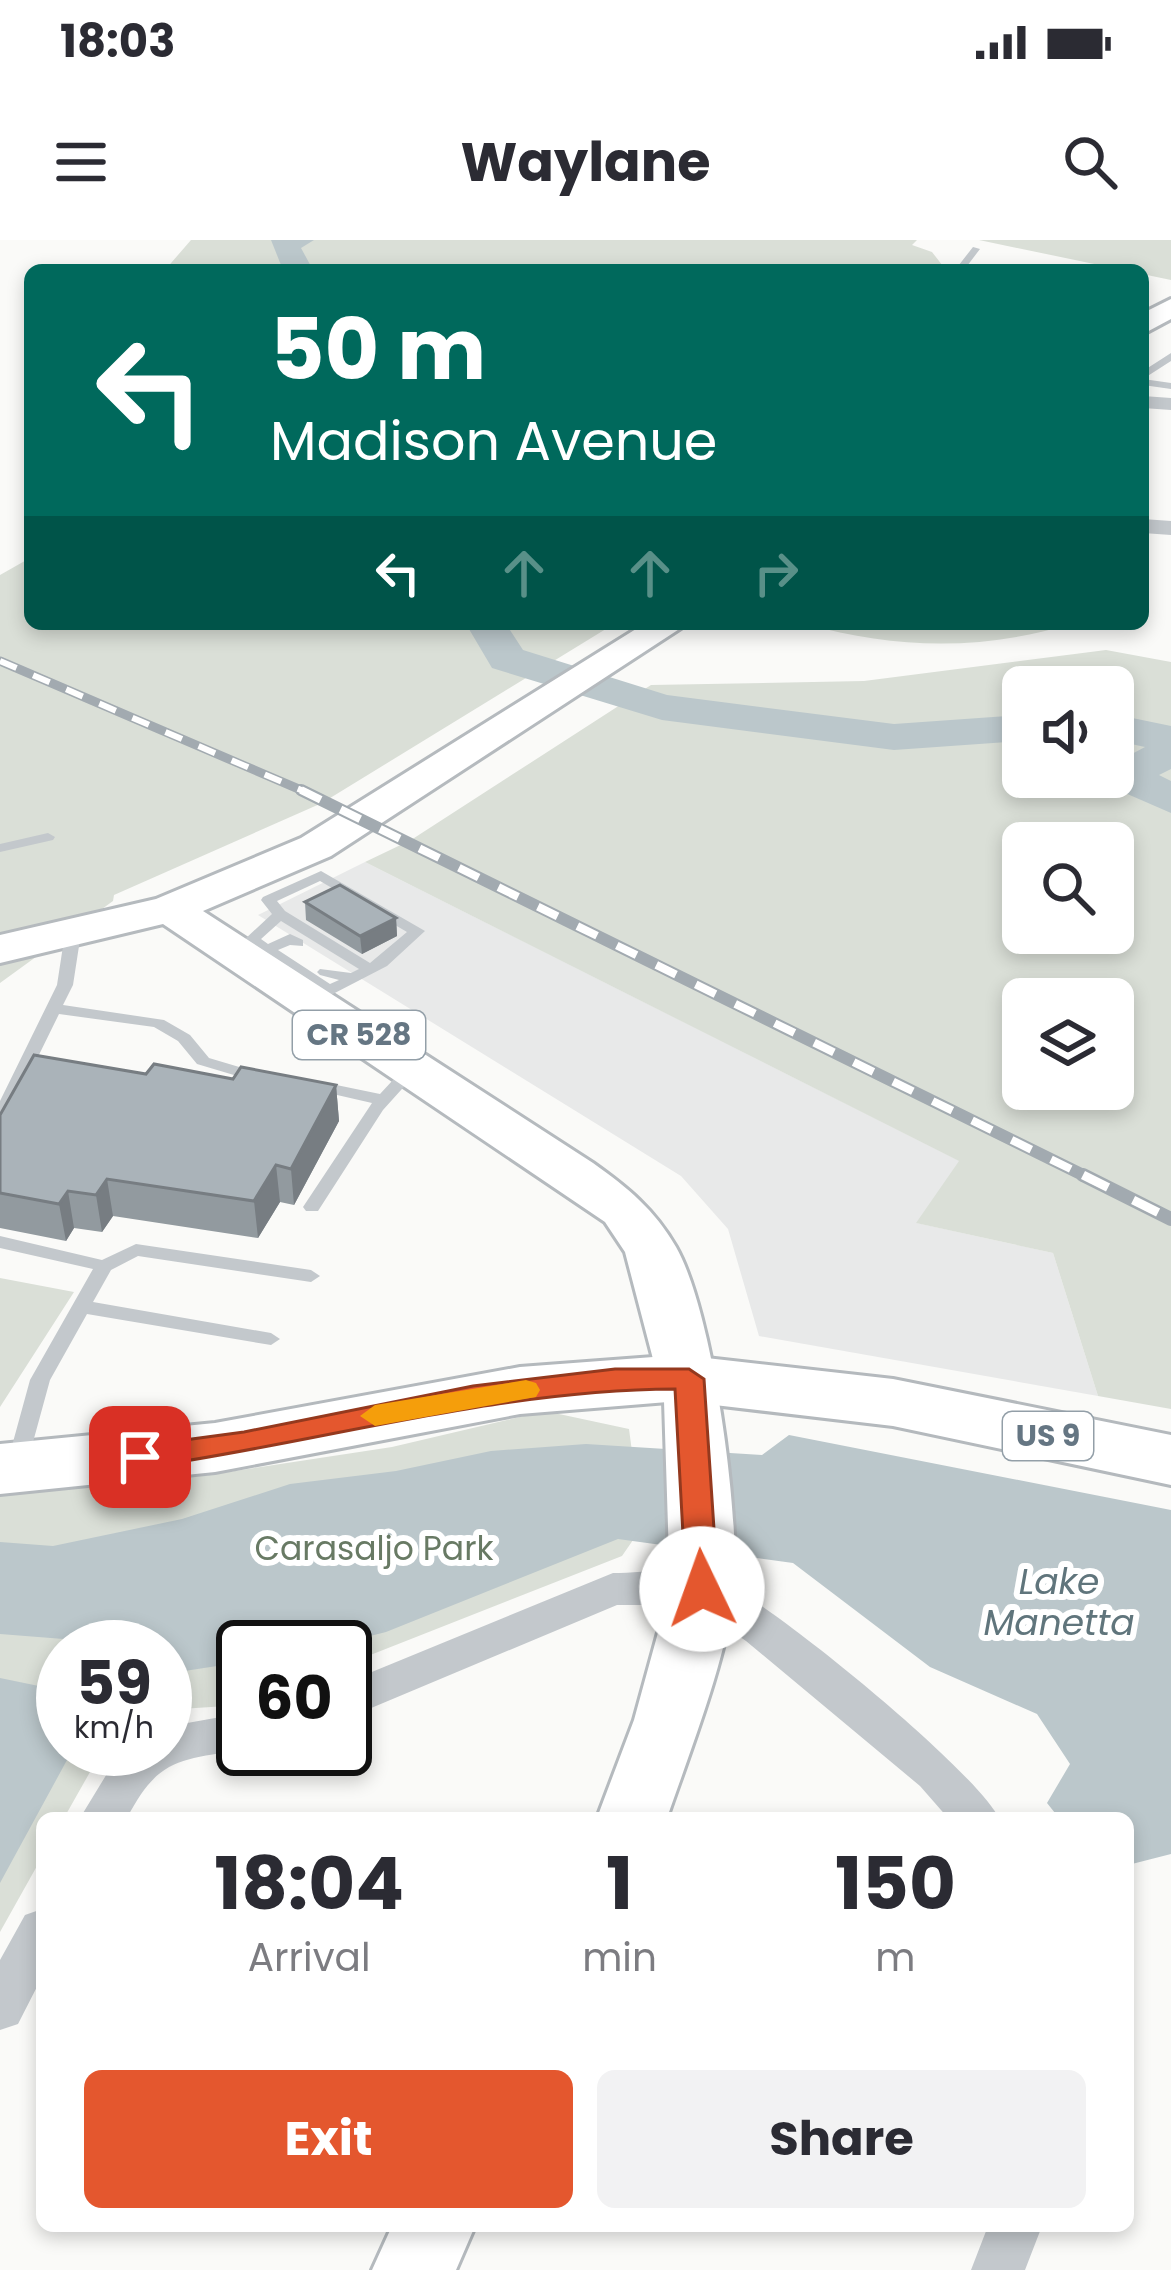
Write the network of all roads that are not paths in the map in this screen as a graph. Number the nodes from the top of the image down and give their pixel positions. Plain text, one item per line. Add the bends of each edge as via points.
1 (976, 249) dead end
2 (964, 264) edge
3 (660, 630) edge
4 (48, 837) dead end
5 (0, 848) edge
6 (288, 898) junction
7 (170, 909) junction
8 (73, 933) junction
9 (250, 946) junction
10 (303, 947) dead end
11 (0, 949) edge
12 (370, 969) junction
13 (334, 979) junction
14 (53, 1009) junction
15 (274, 1080) edge
16 (294, 1083) edge
17 (397, 1085) junction
18 (0, 1118) edge
19 (312, 1207) dead end
20 (0, 1242) edge
21 (104, 1266) junction
22 (311, 1276) dead end
23 (84, 1307) junction
24 (271, 1340) dead end
25 (691, 1386) junction
26 (1171, 1460) edge
27 (8, 1469) edge
28 (702, 1584) junction
29 (372, 1691) edge
30 (126, 1776) edge
31 (106, 1812) edge
32 (634, 1812) edge
33 (971, 1812) edge
34 (36, 1941) edge
35 (0, 2008) edge
36 (432, 2232) edge
37 (1014, 2232) edge
38 (413, 2270) edge
39 (998, 2270) edge

1 - 2 lane
3 - 6 main road via 367,818
4 - 5 lane
6 - 7 main road
6 - 9 lane
6 - 12 lane
6 - 12 lane via 320,875 328,891 417,931
7 - 8 main road
7 - 9 main road, CR 528
8 - 11 main road
8 - 14 lane
9 - 10 lane via 290,939
9 - 13 main road, CR 528
12 - 13 lane
13 - 17 main road, CR 528
14 - 15 lane via 158,1024 203,1061
14 - 18 lane
16 - 17 lane
17 - 19 lane
17 - 25 main road, CR 528 via 624,1210 652,1252
20 - 21 lane
21 - 22 lane via 136,1250
21 - 23 lane
23 - 24 lane
23 - 27 lane via 40,1380
25 - 26 highway, US 9 via 925,1412
25 - 27 highway, US 9 via 615,1379 473,1396 244,1443
25 - 28 main road, CR 528
28 - 29 street via 614,1589
28 - 32 main road, CR 528
28 - 33 street via 936,1773
30 - 31 street
34 - 35 street
36 - 38 main road
37 - 39 street

